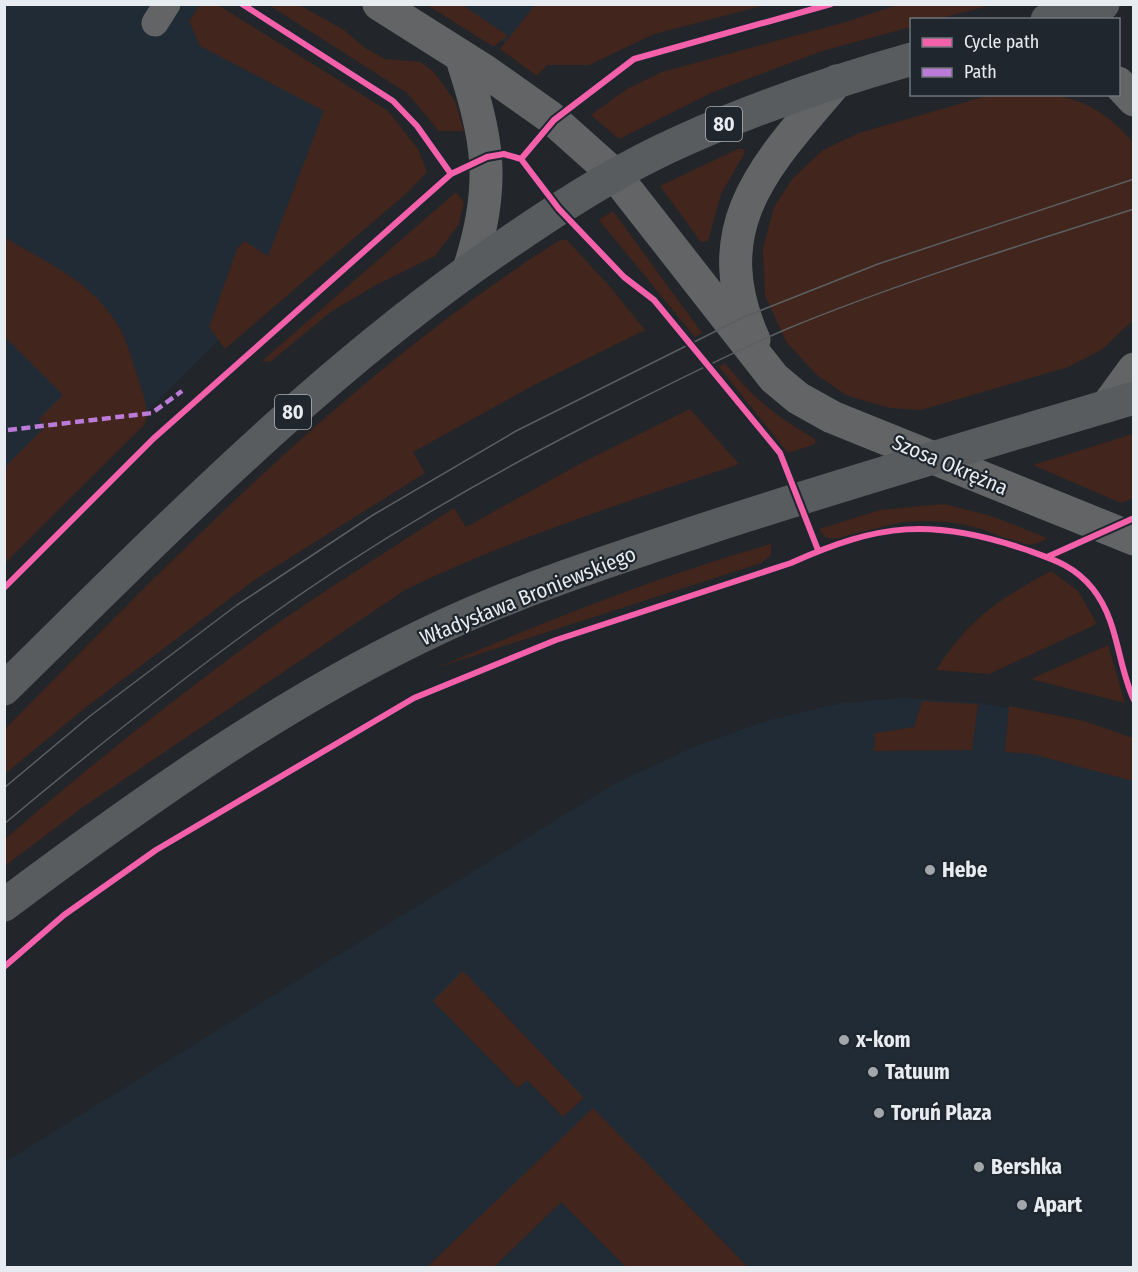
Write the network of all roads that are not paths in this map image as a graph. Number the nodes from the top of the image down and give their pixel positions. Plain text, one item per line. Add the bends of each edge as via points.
1 (379, 4) edge
2 (1103, 4) edge
3 (1054, 15) edge
4 (461, 56) junction
5 (910, 60) edge
6 (837, 81) junction
7 (1120, 84) edge
8 (1134, 100) edge
9 (615, 175) junction
10 (469, 269) junction
11 (1134, 369) edge
12 (774, 378) junction
13 (1120, 402) edge
14 (932, 458) junction
15 (1134, 539) edge
16 (4, 689) edge
17 (4, 905) edge

1 - 4 street, Szosa Okrężna
2 - 3 main road
4 - 9 street, Szosa Okrężna via 550,117
4 - 10 street via 483,124 487,157 481,232
5 - 6 main road, 80
6 - 9 main road, 80 via 683,140
6 - 12 street, Szosa Okrężna via 751,192 735,251 736,283 744,317
7 - 8 street
9 - 10 main road, 80
9 - 12 street, Szosa Okrężna
10 - 16 main road, 80 via 383,334 266,435
11 - 13 street
12 - 14 street, Szosa Okrężna via 798,398 832,417
13 - 14 main road, Władysława Broniewskiego
14 - 15 street, Szosa Okrężna
14 - 17 main road, Władysława Broniewskiego via 581,570 443,626 226,748 113,824

